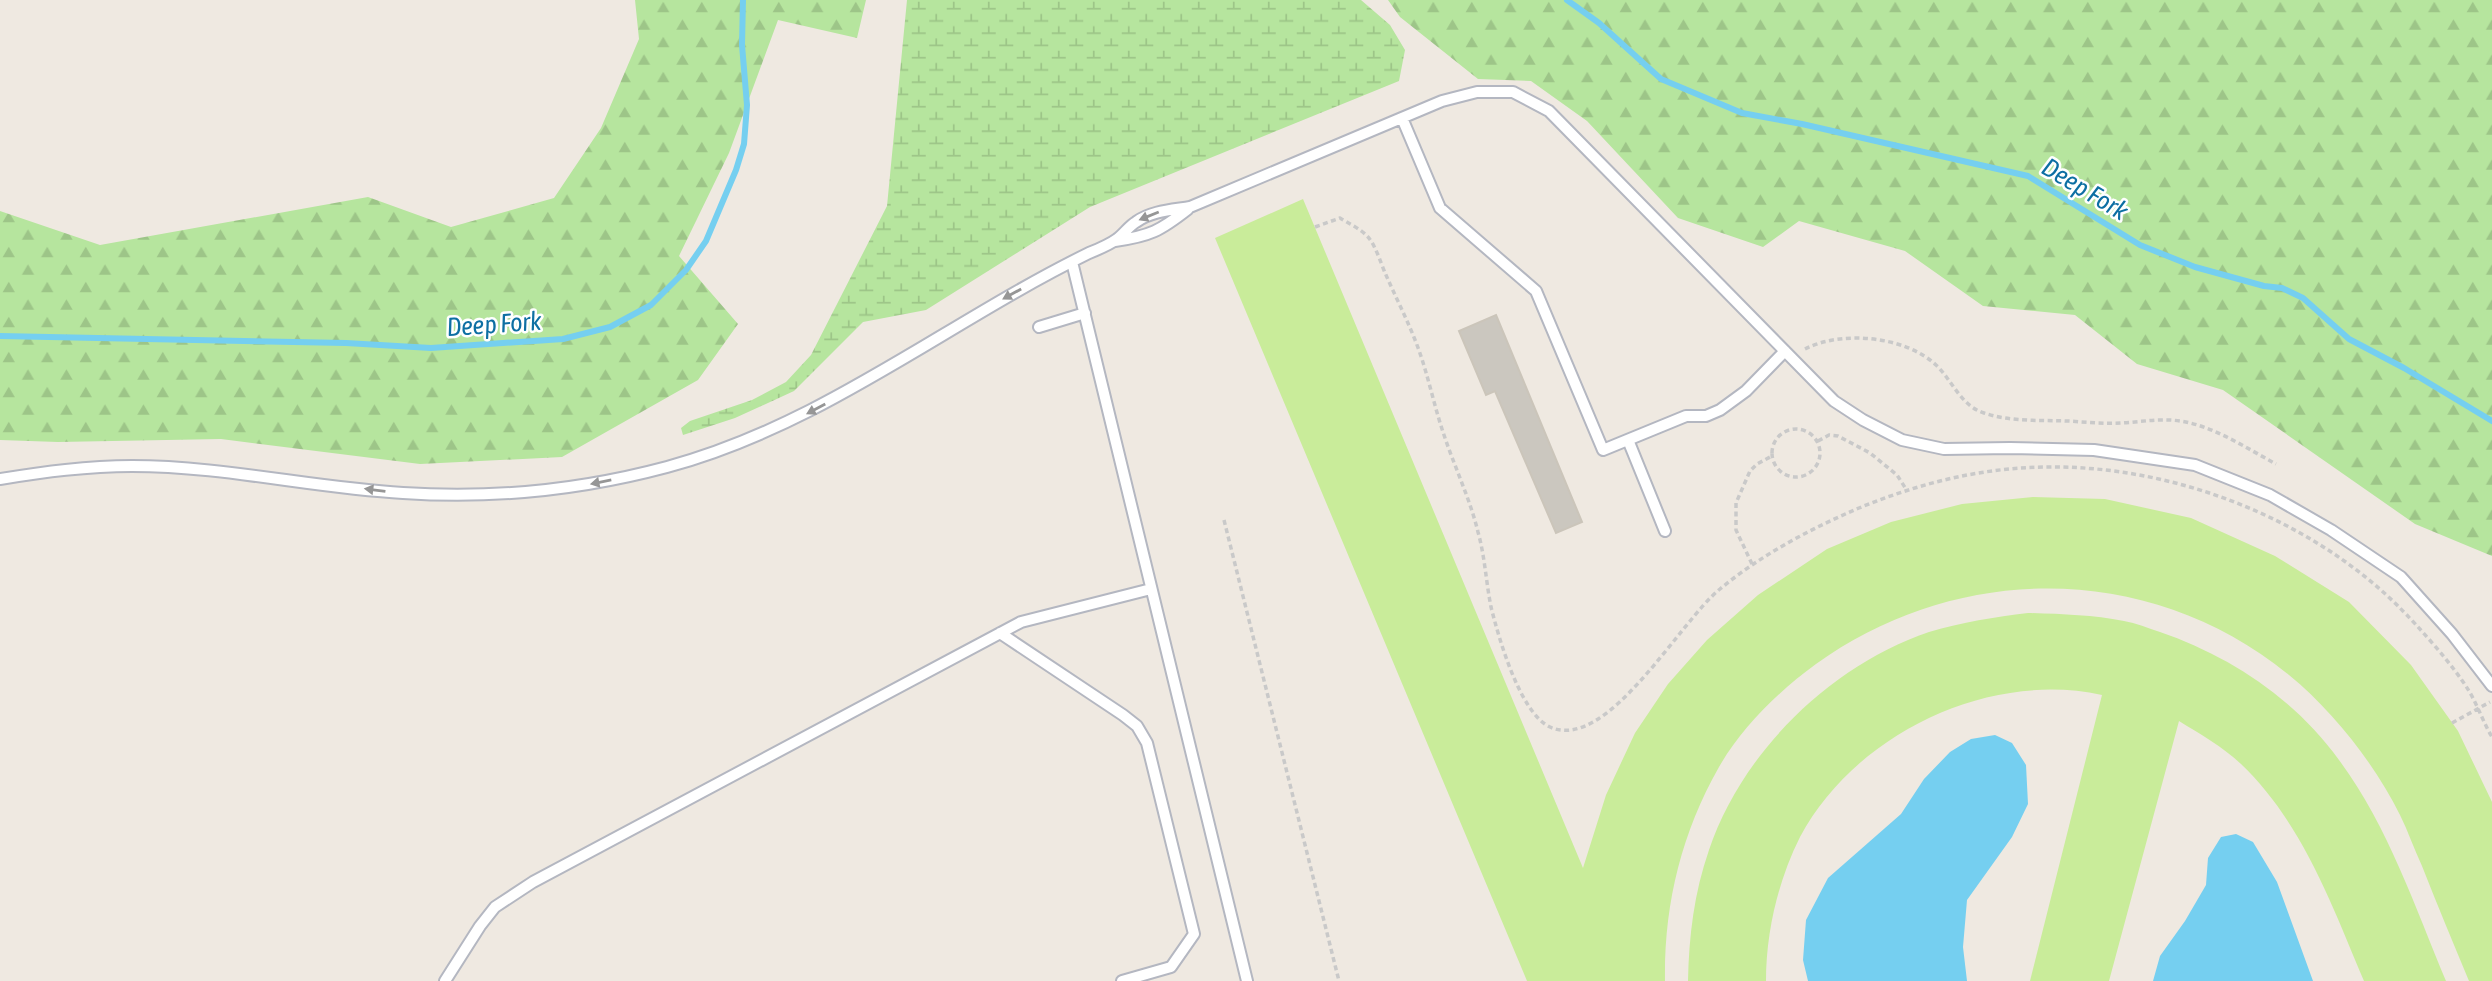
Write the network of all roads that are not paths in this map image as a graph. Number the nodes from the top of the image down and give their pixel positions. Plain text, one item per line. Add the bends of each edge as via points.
1 (1402, 118) junction
2 (1191, 207) junction
3 (1115, 241) junction
4 (1072, 262) junction
5 (1085, 313) junction
6 (1039, 327) dead end
7 (1789, 355) junction
8 (1628, 440) junction
9 (0, 480) edge
10 (1665, 531) dead end
11 (1151, 589) junction
12 (1000, 633) junction
13 (2490, 679) edge
14 (445, 981) edge
15 (1122, 981) edge
16 (1247, 981) edge

1 - 2 lane
1 - 7 lane via 1477,92 1513,92 1549,111
1 - 8 lane via 1440,208 1536,291 1603,450
2 - 3 lane via 1146,236
2 -> 3 lane via 1159,211 1137,220
3 - 4 lane
4 - 5 lane
4 -> 9 lane via 810,413 711,454 627,477 541,491 460,495 136,466 92,467
5 - 6 lane
5 - 11 lane
7 - 8 lane via 1720,410 1686,416
7 - 13 lane via 1834,401 1902,440 1944,449 2094,450 2170,461 2195,465 2270,495 2401,577
8 - 10 lane
11 - 12 lane via 1028,619
11 - 16 lane
12 - 14 lane via 511,895 480,926
12 - 15 lane via 1123,715 1147,743 1194,934 1171,967

